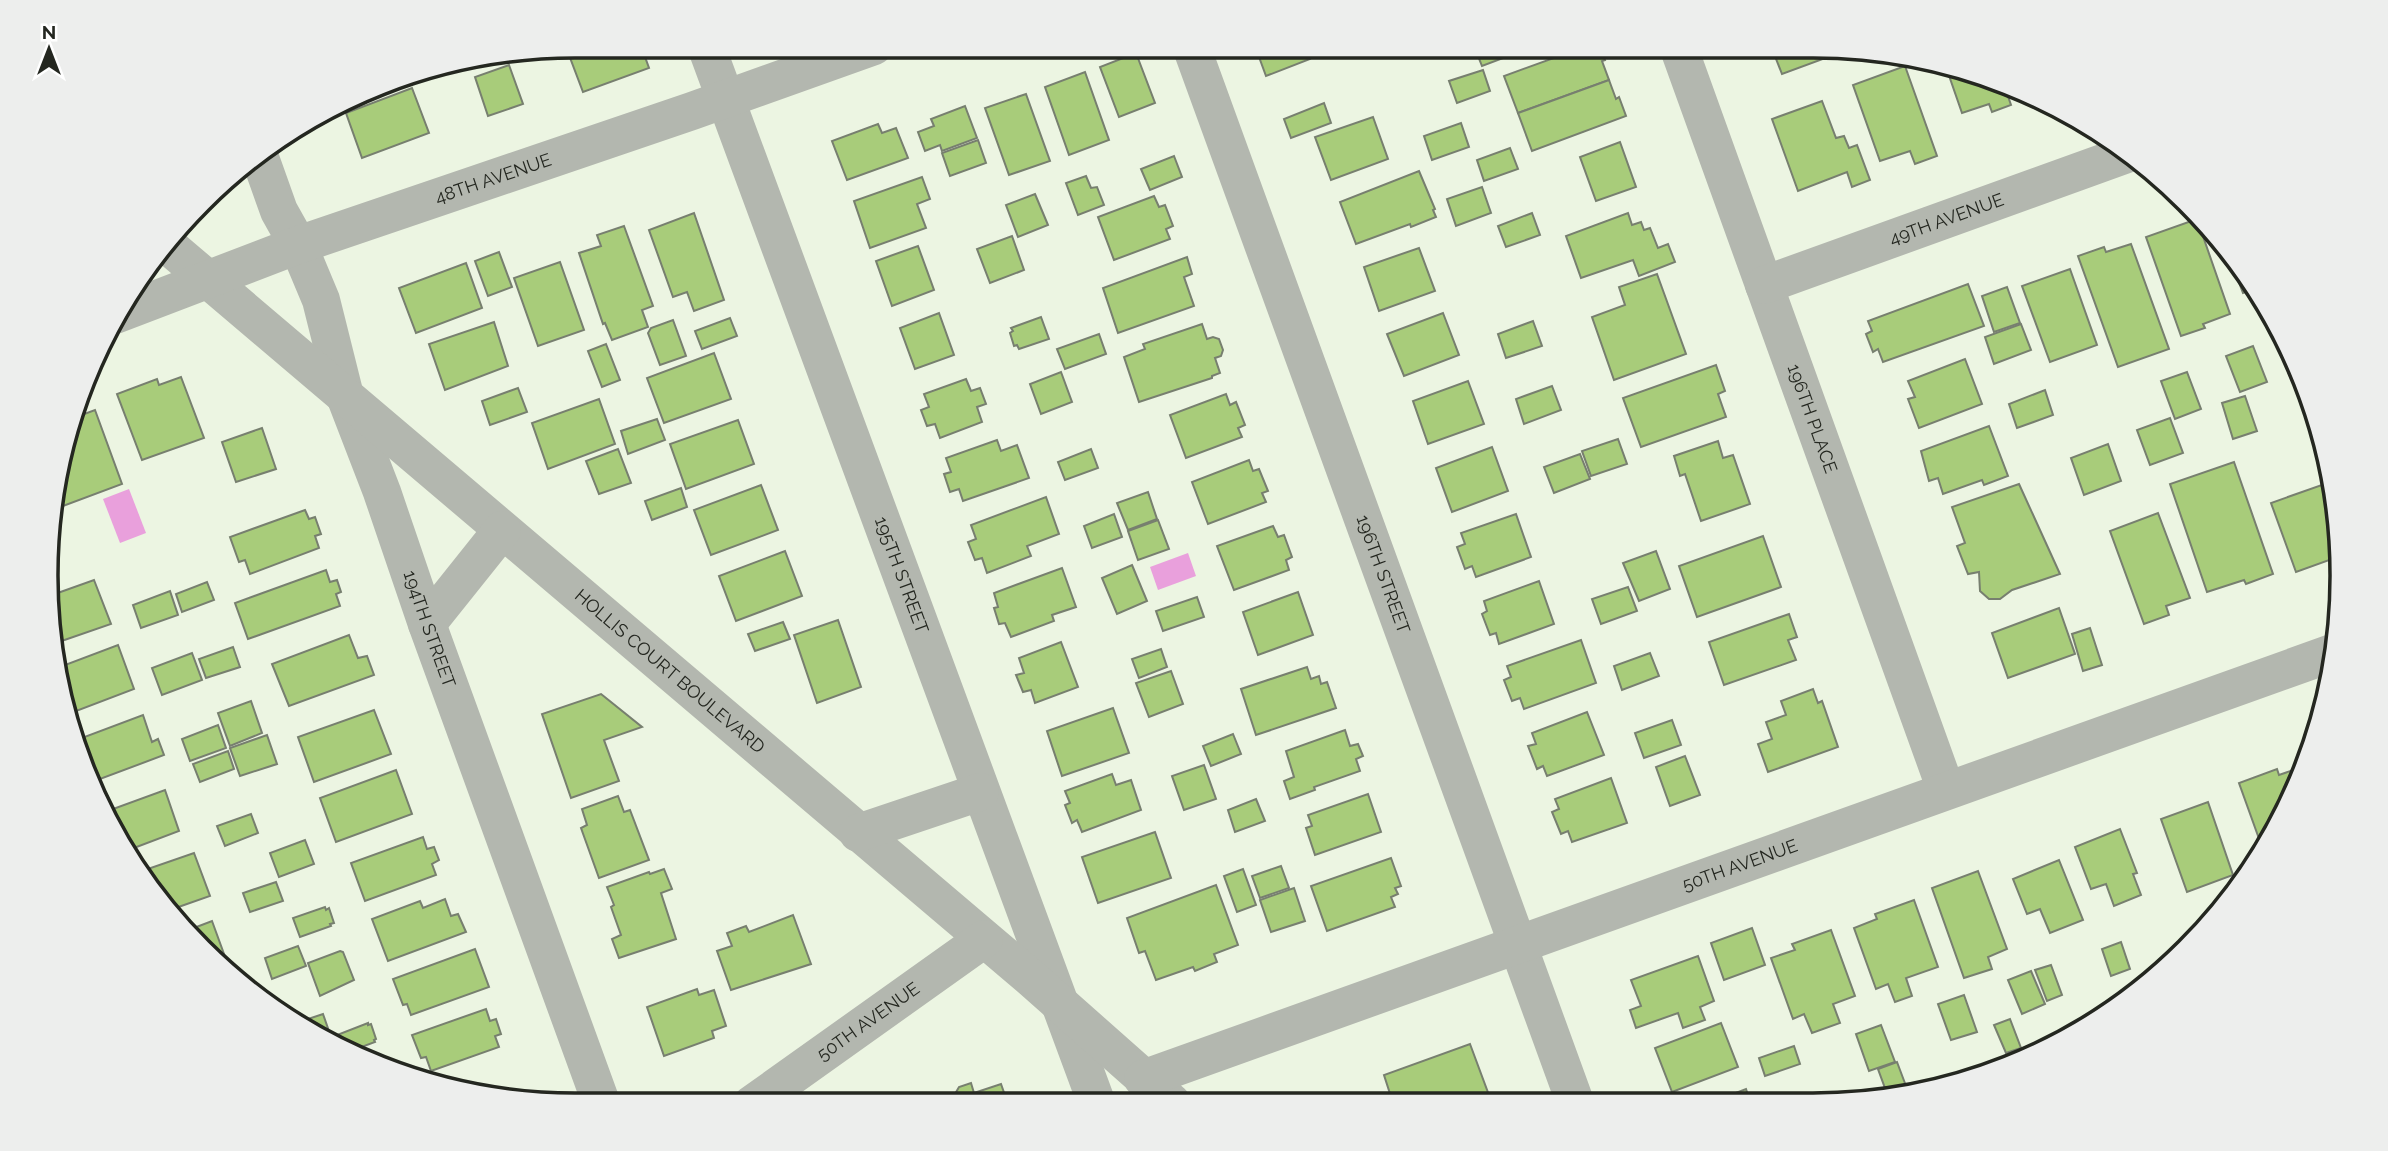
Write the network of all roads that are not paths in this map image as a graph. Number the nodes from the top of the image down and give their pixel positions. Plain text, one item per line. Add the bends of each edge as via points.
1 (710, 58) edge
2 (840, 58) edge
3 (1195, 58) edge
4 (1682, 58) edge
5 (725, 99) junction
6 (2118, 158) edge
7 (262, 164) edge
8 (298, 245) junction
9 (173, 250) edge
10 (208, 279) junction
11 (1764, 285) junction
12 (132, 308) edge
13 (345, 396) junction
14 (502, 530) junction
15 (427, 624) junction
16 (2324, 656) edge
17 (1946, 790) junction
18 (980, 792) junction
19 (859, 833) junction
20 (984, 939) junction
21 (1517, 946) junction
22 (1062, 1005) junction
23 (1143, 1079) junction
24 (598, 1093) edge
25 (768, 1093) edge
26 (1093, 1093) edge
27 (1160, 1093) edge
28 (1572, 1093) edge

1 - 5 street, 195TH STREET
2 - 5 street, 48TH AVENUE
3 - 21 street, 196TH STREET
4 - 11 street, 196TH PLACE
5 - 8 street, 48TH AVENUE
5 - 18 street, 195TH STREET
6 - 11 street, 49TH AVENUE
7 - 8 street, 194TH STREET via 279,211
8 - 10 street, 48TH AVENUE
8 - 13 street, 194TH STREET via 321,300
9 - 10 street, HOLLIS COURT BOULEVARD
10 - 12 street, 48TH AVENUE
10 - 13 street, HOLLIS COURT BOULEVARD
11 - 17 street, 196TH PLACE
13 - 14 street, HOLLIS COURT BOULEVARD
13 - 15 street, 194TH STREET
14 - 15 street
14 - 19 street, HOLLIS COURT BOULEVARD
15 - 24 street, 194TH STREET
16 - 17 street, 50TH AVENUE
17 - 21 street, 50TH AVENUE
18 - 19 street
18 - 22 street, 195TH STREET
19 - 20 street, HOLLIS COURT BOULEVARD
20 - 22 street, HOLLIS COURT BOULEVARD
20 - 25 street, 50TH AVENUE
21 - 23 street, 50TH AVENUE
21 - 28 street, 196TH STREET
22 - 23 street, HOLLIS COURT BOULEVARD
22 - 26 street, 195TH STREET
23 - 27 street, HOLLIS COURT BOULEVARD

